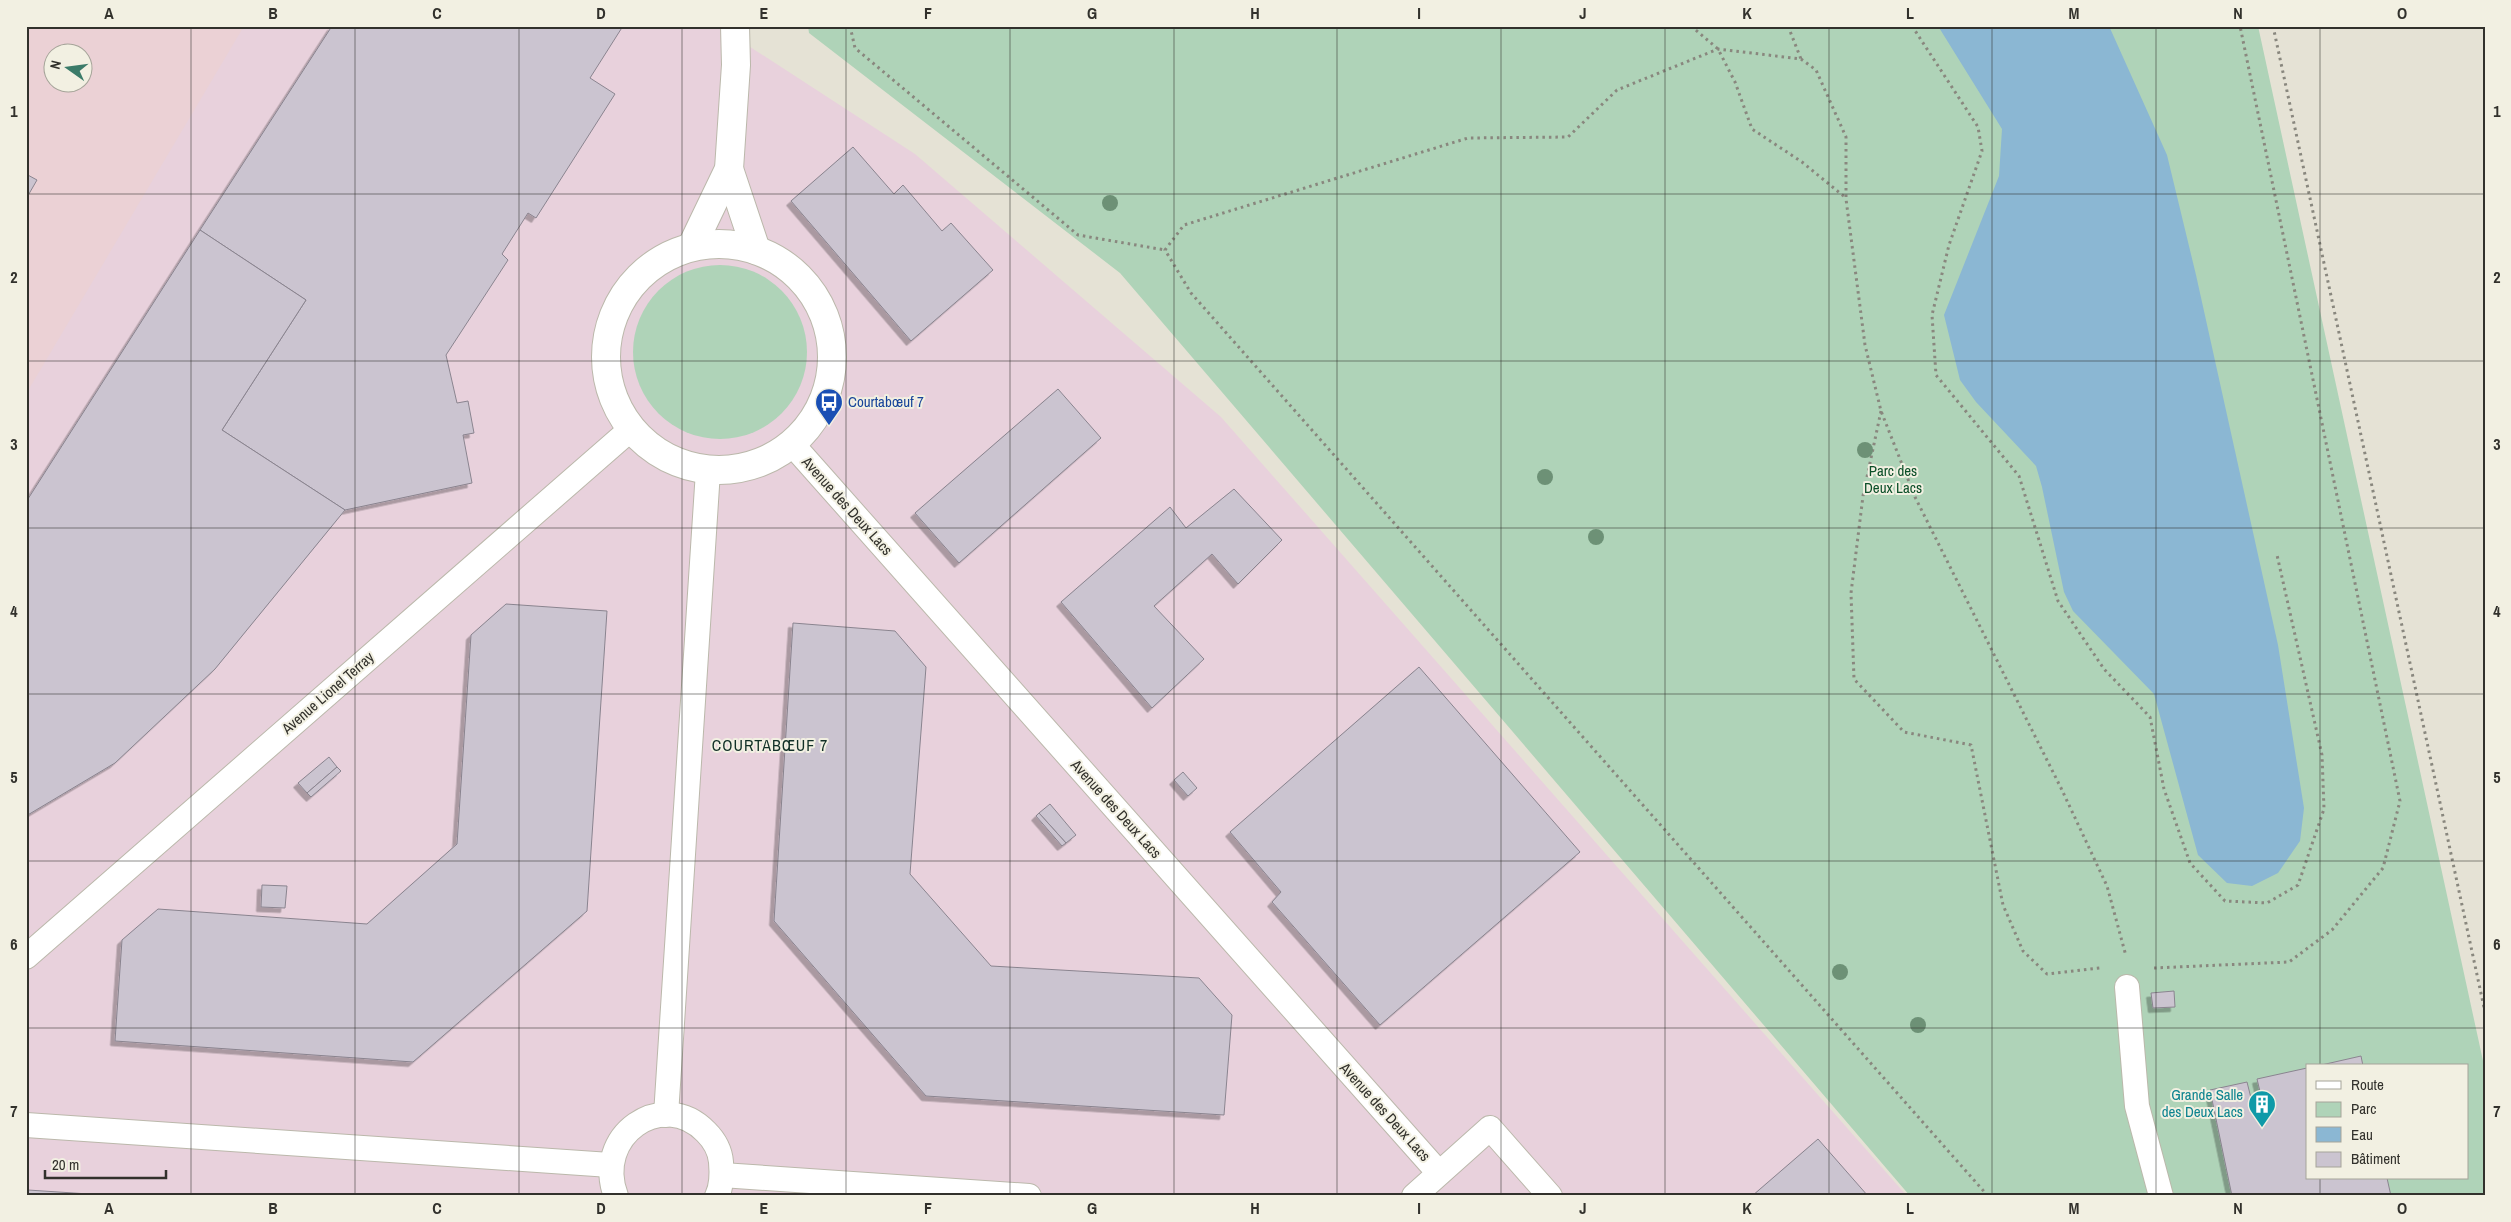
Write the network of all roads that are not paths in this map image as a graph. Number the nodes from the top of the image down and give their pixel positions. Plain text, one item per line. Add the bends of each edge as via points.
1 (735, 26) edge
2 (729, 169) junction
3 (692, 246) junction
4 (756, 250) junction
5 (631, 429) junction
6 (792, 444) junction
7 (708, 470) junction
8 (26, 957) edge
9 (2129, 978) road end
10 (666, 1115) junction
11 (26, 1125) edge
12 (610, 1165) junction
13 (1440, 1173) junction
14 (719, 1185) edge
15 (616, 1196) edge
16 (1028, 1196) edge
17 (1414, 1196) edge
18 (1550, 1196) edge
19 (2161, 1196) edge

1 - 2 street via 736,65
2 - 3 street
2 - 4 street
3 - 4 street, Avenue des Deux Lacs via 724,243
3 - 5 street, Avenue des Deux Lacs via 657,261 629,287 611,321 605,359 612,396
4 - 6 street, Avenue des Deux Lacs via 787,265 811,289 826,320 832,353 828,387 815,418
5 - 7 street, Avenue des Deux Lacs via 652,450 678,464
5 - 8 lane, Avenue Lionel Terray
6 - 7 street, Avenue des Deux Lacs via 767,460 738,469
6 - 13 lane, Avenue des Deux Lacs
7 - 10 lane
9 - 19 lane via 2137,1106
10 - 12 lane via 650,1117 635,1124 614,1150
10 - 14 lane via 684,1118 700,1126 713,1140 721,1156
11 - 12 lane
12 - 15 lane
13 - 17 lane, Avenue des Deux Lacs
13 - 18 lane, Avenue des Deux Lacs via 1490,1128
14 - 16 lane

